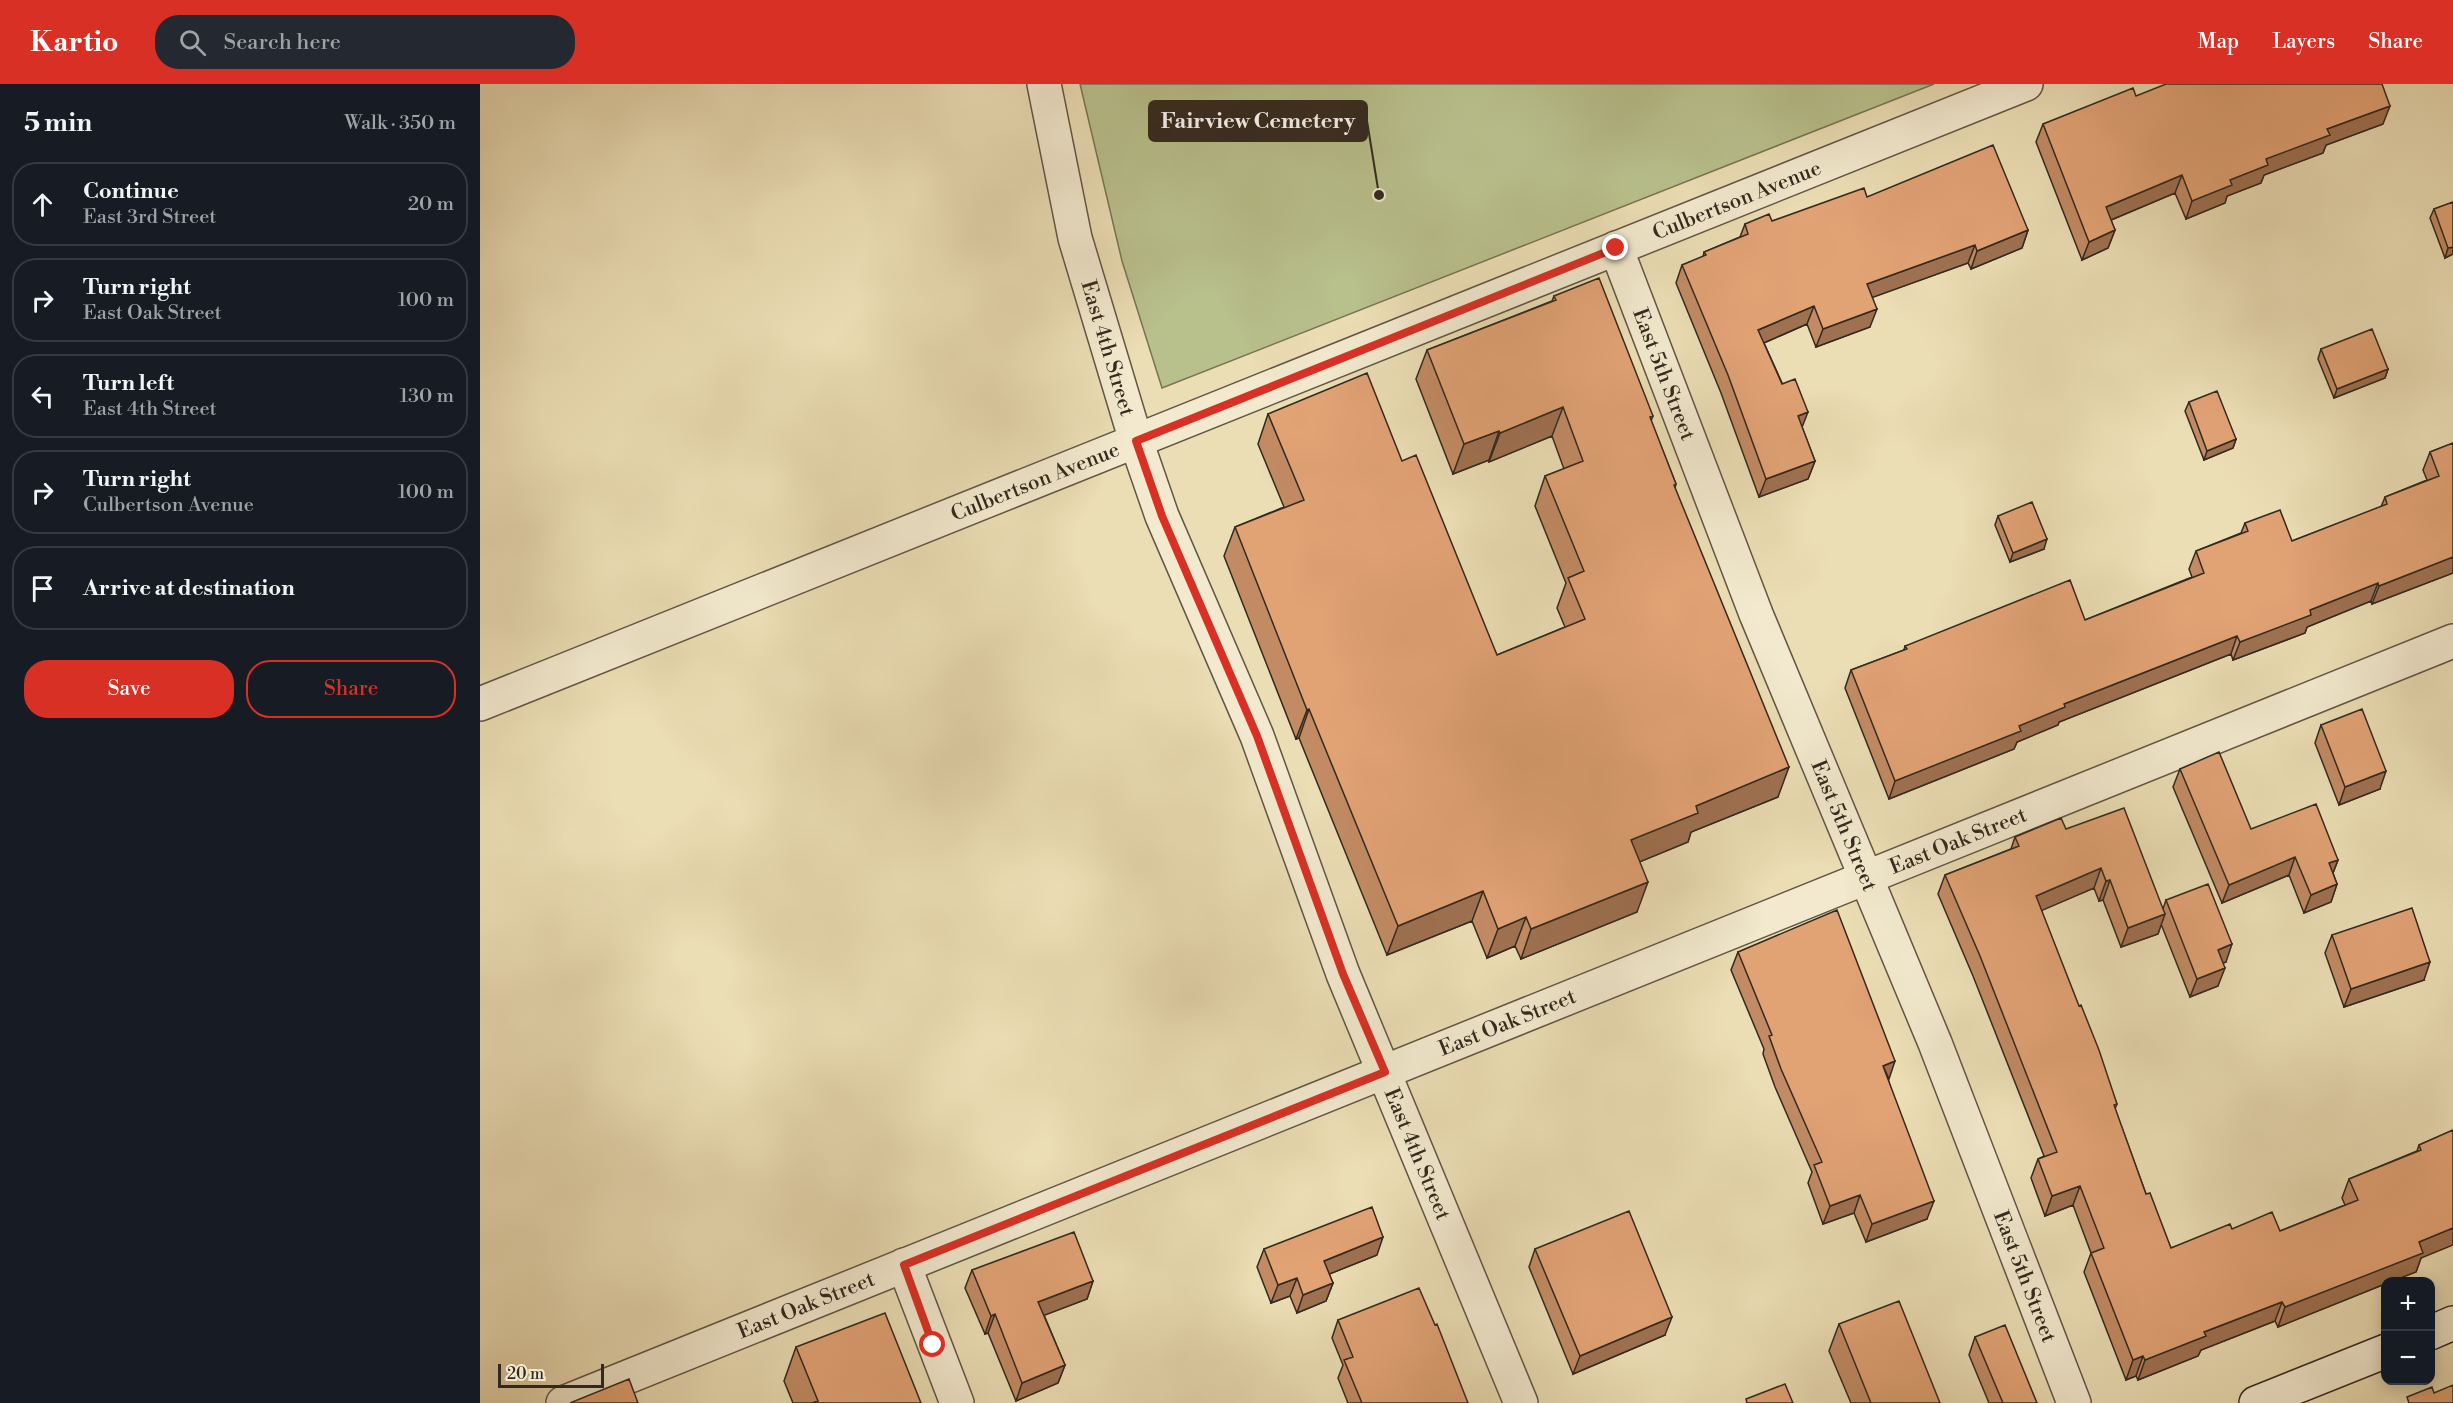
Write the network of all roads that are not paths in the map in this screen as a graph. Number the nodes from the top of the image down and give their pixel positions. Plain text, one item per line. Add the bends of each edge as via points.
1 (1044, 84) edge
2 (2026, 84) edge
3 (1616, 248) junction
4 (1136, 441) junction
5 (2453, 641) edge
6 (480, 704) edge
7 (1866, 879) junction
8 (1385, 1072) junction
9 (904, 1265) junction
10 (2453, 1323) edge
11 (2435, 1331) edge
12 (2381, 1353) edge
13 (563, 1403) edge
14 (957, 1403) edge
15 (1521, 1403) edge
16 (2074, 1403) edge
17 (2256, 1403) edge

1 - 4 street, East 4th Street via 1075,238
2 - 3 street, Culbertson Avenue
3 - 4 street, Culbertson Avenue
3 - 7 street, East 5th Street via 1756,614
4 - 6 street, Culbertson Avenue
4 - 8 street, East 4th Street via 1162,516 1257,736 1343,974
5 - 7 street, East Oak Street
7 - 8 street, East Oak Street
7 - 16 street, East 5th Street via 1935,1043
8 - 9 street, East Oak Street
8 - 15 street, East 4th Street
9 - 13 street, East Oak Street
9 - 14 street
10 - 11 street
12 - 17 street

